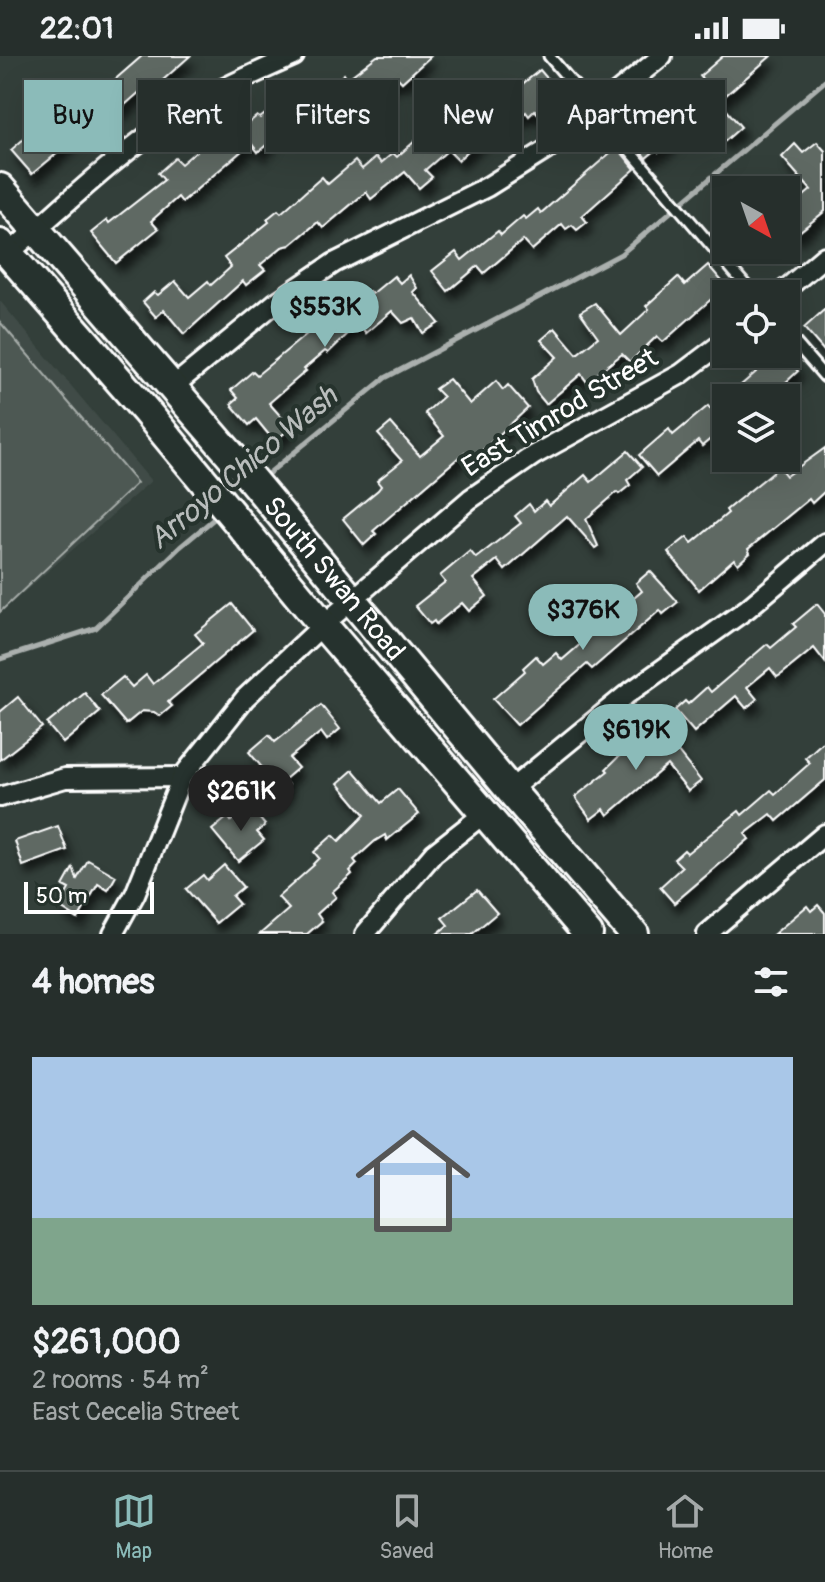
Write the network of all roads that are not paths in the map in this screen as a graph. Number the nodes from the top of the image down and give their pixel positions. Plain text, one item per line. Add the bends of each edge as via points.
1 (294, 56) edge
2 (549, 56) edge
3 (662, 56) edge
4 (570, 80) edge
5 (633, 80) edge
6 (543, 152) edge
7 (631, 152) edge
8 (0, 188) edge
9 (35, 231) junction
10 (4, 249) edge
11 (825, 256) edge
12 (741, 280) edge
13 (797, 280) edge
14 (800, 348) edge
15 (712, 351) edge
16 (825, 377) edge
17 (171, 388) junction
18 (825, 543) edge
19 (352, 600) junction
20 (323, 625) junction
21 (182, 777) junction
22 (510, 790) junction
23 (0, 797) edge
24 (485, 813) junction
25 (825, 834) edge
26 (113, 934) edge
27 (365, 934) edge
28 (588, 934) edge
29 (634, 934) edge
30 (707, 934) edge

1 - 9 street via 176,116
2 - 4 lane
3 - 5 street
6 - 17 street via 487,187 334,263 275,303
7 - 12 lane
8 - 9 main road, South Swan Road
9 - 10 street
9 - 17 main road, South Swan Road
10 - 20 main road, South Swan Road
11 - 13 street
14 - 16 lane
15 - 19 street, East Timrod Street via 483,490
17 - 19 main road, South Swan Road
18 - 22 street
19 - 20 street, East Timrod Street
19 - 22 main road, South Swan Road
20 - 21 street, East Timrod Street via 245,698
20 - 24 main road, South Swan Road
21 - 23 street via 65,778
21 - 26 street, East Timrod Street via 135,894
22 - 29 main road, South Swan Road
24 - 27 street via 434,853
24 - 28 main road, South Swan Road
25 - 30 street

